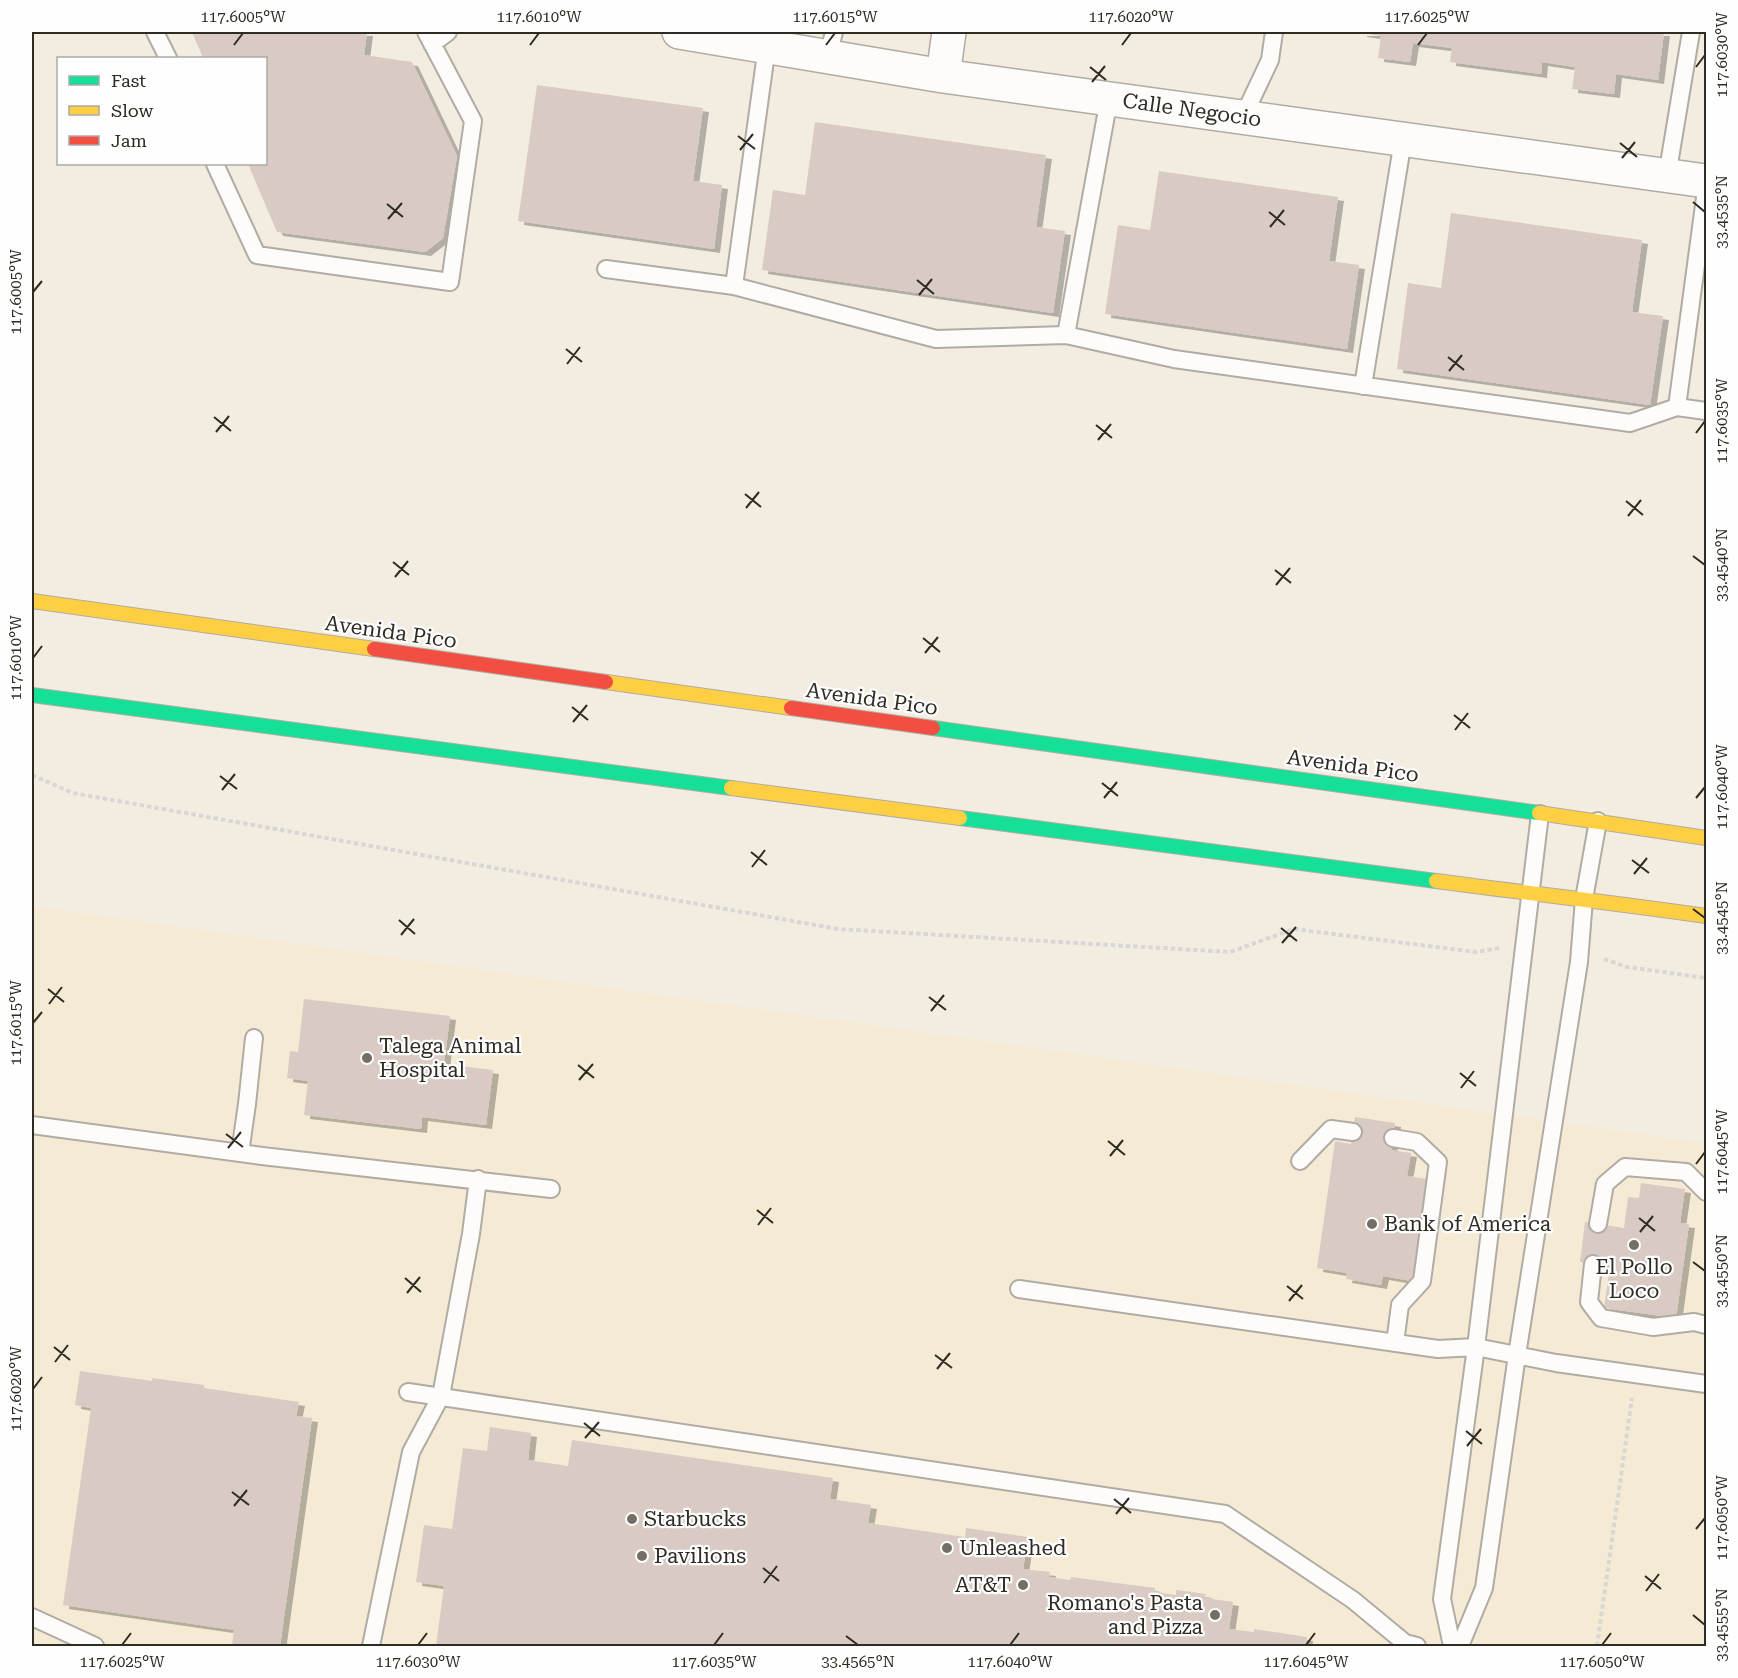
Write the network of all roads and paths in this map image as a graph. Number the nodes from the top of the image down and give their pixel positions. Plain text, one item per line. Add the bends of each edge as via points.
1 (155, 32) edge
2 (448, 32) edge
3 (679, 32) edge
4 (949, 32) edge
5 (1274, 32) edge
6 (1691, 32) edge
7 (429, 38) edge
8 (831, 44) edge
9 (767, 46) junction
10 (168, 57) edge
11 (943, 76) junction
12 (1109, 99) junction
13 (1244, 117) junction
14 (1403, 140) junction
15 (215, 165) edge
16 (1667, 176) junction
17 (1707, 182) edge
18 (1707, 190) edge
19 (606, 269) dead end
20 (734, 286) junction
21 (1066, 335) junction
22 (1363, 386) junction
23 (1677, 407) junction
24 (1707, 411) edge
25 (32, 601) edge
26 (32, 695) edge
27 (32, 776) edge
28 (1540, 814) junction
29 (1598, 821) junction
30 (1707, 838) edge
31 (1531, 894) junction
32 (1584, 899) junction
33 (1707, 916) edge
34 (1524, 944) junction
35 (1580, 950) junction
36 (1707, 978) edge
37 (254, 1038) dead end
38 (32, 1125) edge
39 (1353, 1132) dead end
40 (1393, 1137) dead end
41 (240, 1153) junction
42 (1300, 1161) dead end
43 (478, 1179) junction
44 (551, 1189) dead end
45 (1707, 1192) edge
46 (1598, 1224) dead end
47 (1593, 1264) dead end
48 (1019, 1289) dead end
49 (1707, 1325) edge
50 (1395, 1343) junction
51 (1476, 1347) junction
52 (1517, 1355) junction
53 (1635, 1374) junction
54 (1707, 1384) edge
55 (408, 1392) dead end
56 (441, 1396) junction
57 (32, 1617) edge
58 (96, 1647) edge
59 (372, 1647) edge
60 (1417, 1647) edge
61 (1452, 1647) edge
62 (1460, 1647) edge
63 (1597, 1647) edge

1 - 10 lane
2 - 7 lane
3 - 9 street, Calle Negocio
4 - 11 street
5 - 13 lane via 1270,60
6 - 16 lane
7 - 15 lane via 472,121 450,282 256,255
8 - 9 street, Calle Negocio
8 - 11 street, Calle Negocio
9 - 20 lane
11 - 12 street, Calle Negocio
12 - 13 street, Calle Negocio
12 - 21 lane
13 - 14 street, Calle Negocio
14 - 16 street, Calle Negocio
14 - 22 lane
16 - 17 street, Calle Negocio
18 - 23 lane
19 - 20 lane
20 - 21 lane via 936,339
21 - 22 lane via 1173,359
22 - 23 lane via 1630,423
23 - 24 lane
25 - 28 highway, Avenida Pico
26 - 31 highway
27 - 34 path via 73,793 838,928 1230,952 1294,929 1476,952
28 - 29 highway, Avenida Pico
28 - 31 lane
29 - 30 highway, Avenida Pico
29 - 32 lane
31 - 32 highway
31 - 34 lane
32 - 33 highway
32 - 35 lane
34 - 51 lane
35 - 36 path via 1627,967
35 - 52 lane
37 - 41 lane
38 - 41 lane
39 - 42 lane via 1331,1129
40 - 50 lane via 1417,1142 1438,1162 1422,1281 1400,1305
41 - 43 lane
43 - 44 lane
43 - 56 lane
45 - 46 lane via 1686,1172 1625,1167 1605,1184
47 - 49 lane via 1589,1302 1601,1318 1653,1327
48 - 50 lane
50 - 51 lane via 1438,1349
51 - 52 lane
51 - 61 lane via 1442,1599
52 - 53 lane
52 - 62 lane via 1484,1588
53 - 54 lane
53 - 63 path
55 - 56 lane
56 - 59 lane via 411,1452
56 - 60 lane via 1225,1514
57 - 58 lane

